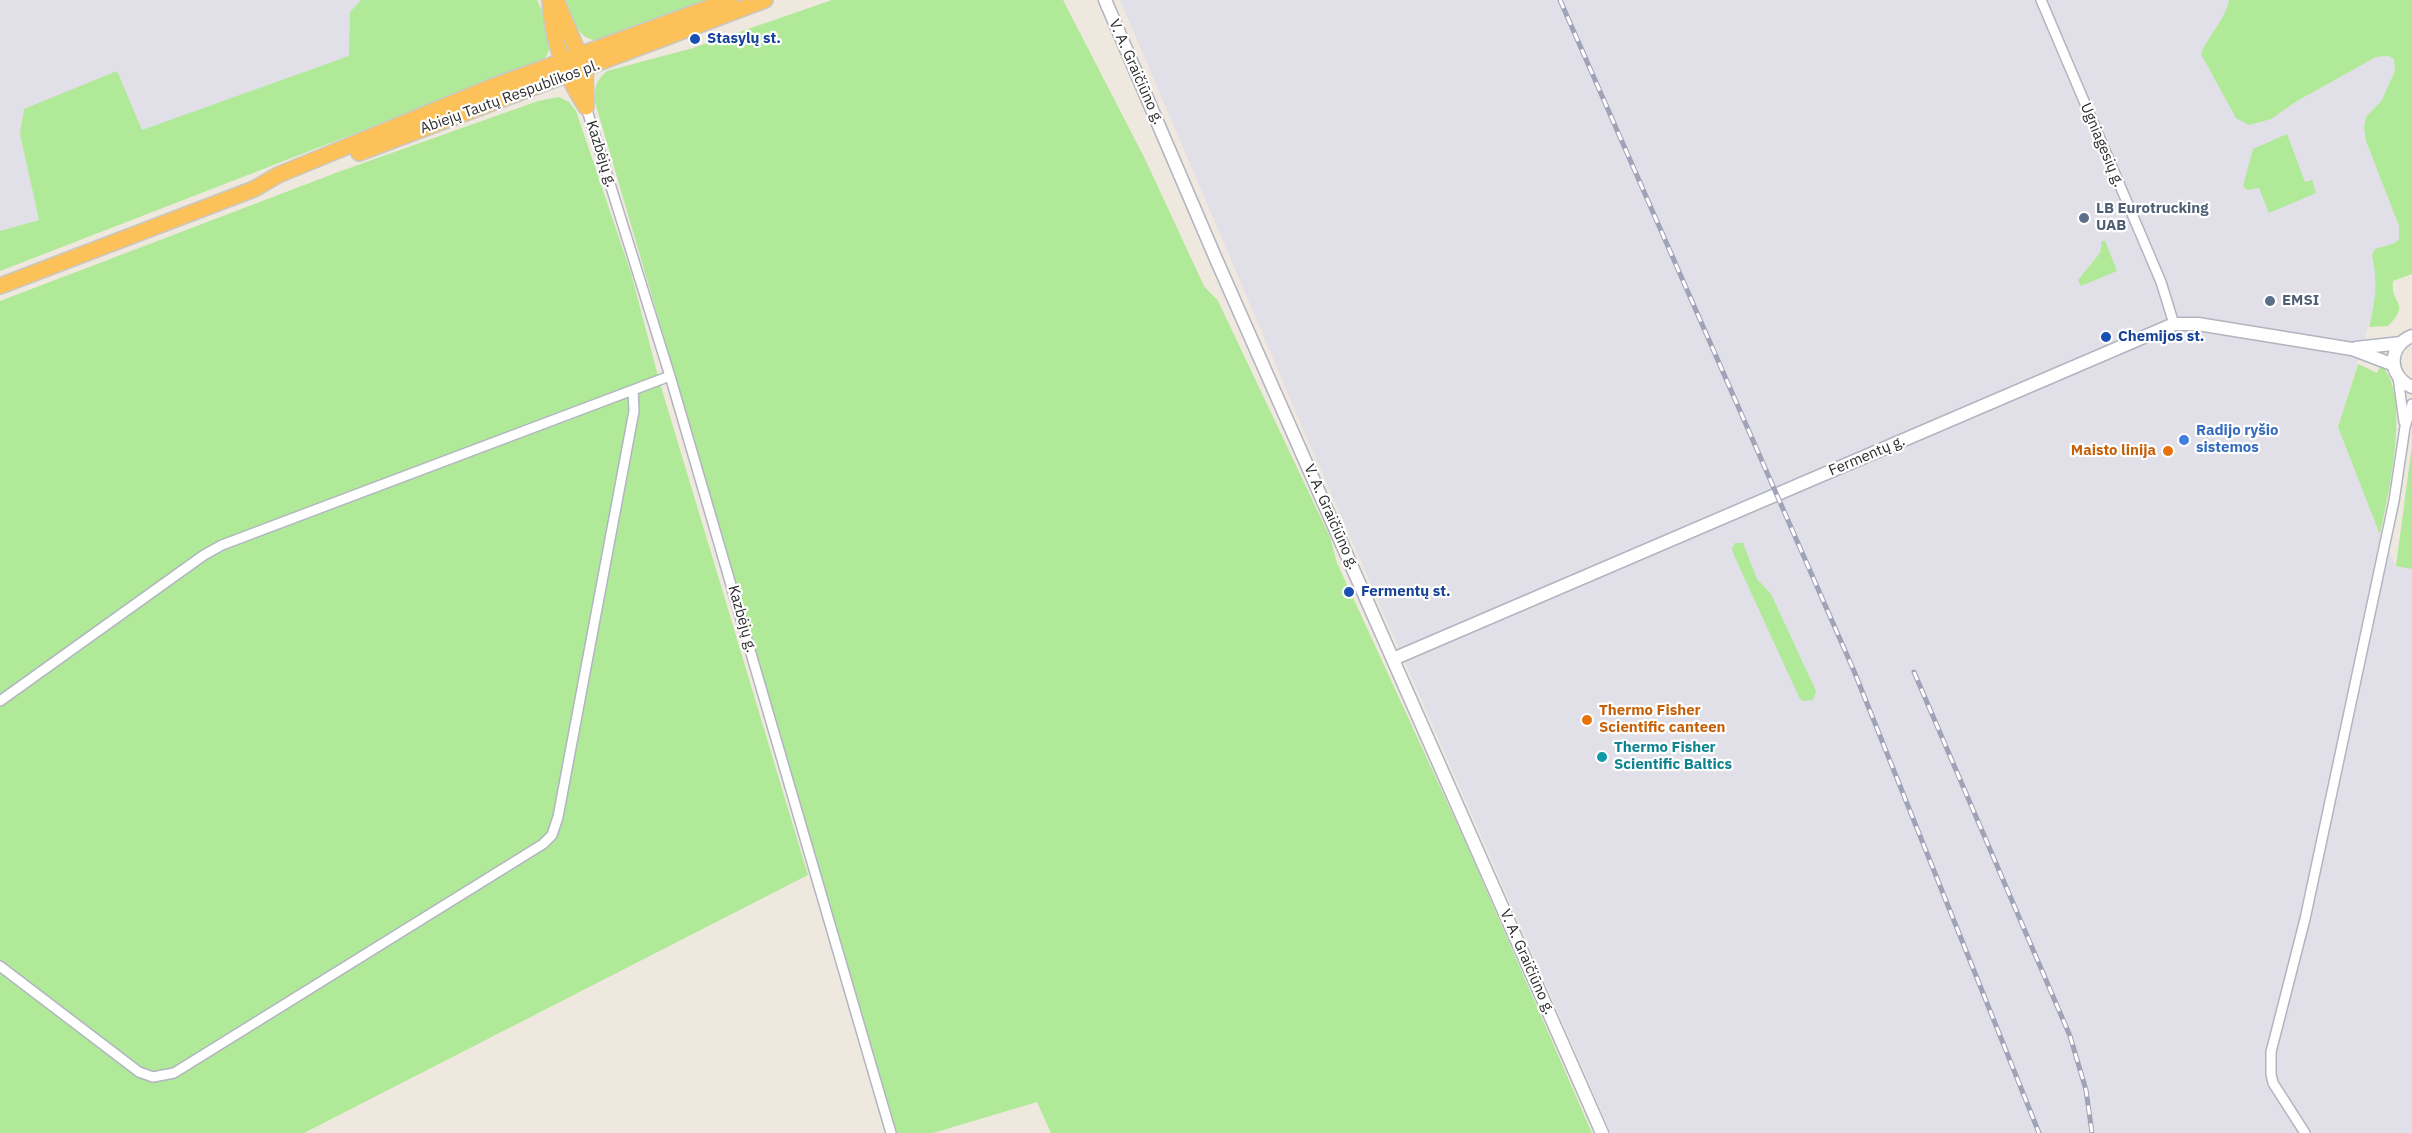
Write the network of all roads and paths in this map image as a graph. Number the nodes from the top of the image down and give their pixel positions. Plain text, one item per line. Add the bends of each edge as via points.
1 (550, 0) edge
2 (556, 0) edge
3 (730, 0) edge
4 (765, 0) edge
5 (1105, 0) edge
6 (2040, 0) edge
7 (579, 53) junction
8 (562, 60) junction
9 (585, 69) junction
10 (568, 75) junction
11 (586, 107) junction
12 (254, 189) junction
13 (0, 286) edge
14 (2174, 324) junction
15 (2412, 336) edge
16 (2401, 343) junction
17 (2352, 349) junction
18 (2396, 371) junction
19 (670, 376) junction
20 (2412, 387) edge
21 (633, 390) junction
22 (2412, 404) edge
23 (2405, 427) junction
24 (1393, 659) junction
25 (0, 701) edge
26 (0, 966) edge
27 (891, 1133) edge
28 (1602, 1133) edge
29 (2305, 1133) edge

1 - 8 highway
2 - 7 highway
3 - 7 highway, Abiejų Tautų Respublikos pl.
4 - 9 highway, Abiejų Tautų Respublikos pl.
5 - 24 main road, V. A. Graičiūno g.
6 - 14 street, Ugniagesių g. via 2161,282
7 - 8 highway, Abiejų Tautų Respublikos pl.
7 - 9 highway
8 - 10 highway
8 - 12 highway, Abiejų Tautų Respublikos pl. via 278,175
9 - 10 highway, Abiejų Tautų Respublikos pl.
9 - 11 highway
10 - 11 highway
10 - 12 highway, Abiejų Tautų Respublikos pl.
11 - 19 street, Kazbėjų g.
12 - 13 highway, Abiejų Tautų Respublikos pl.
14 - 17 main road, Fermentų g. via 2198,324
14 - 24 main road, Fermentų g.
15 - 16 main road
16 - 17 main road, Fermentų g.
16 - 18 main road via 2394,353
17 - 18 main road, Fermentų g.
18 - 20 main road, Fermentų g.
18 - 23 street
19 - 21 street
19 - 27 street, Kazbėjų g.
21 - 25 street via 222,546
21 - 26 street via 634,411 558,818 543,844 174,1073 153,1077 139,1072
22 - 23 street
23 - 29 street via 2394,501 2305,919 2271,1052 2273,1083
24 - 28 main road, V. A. Graičiūno g.

